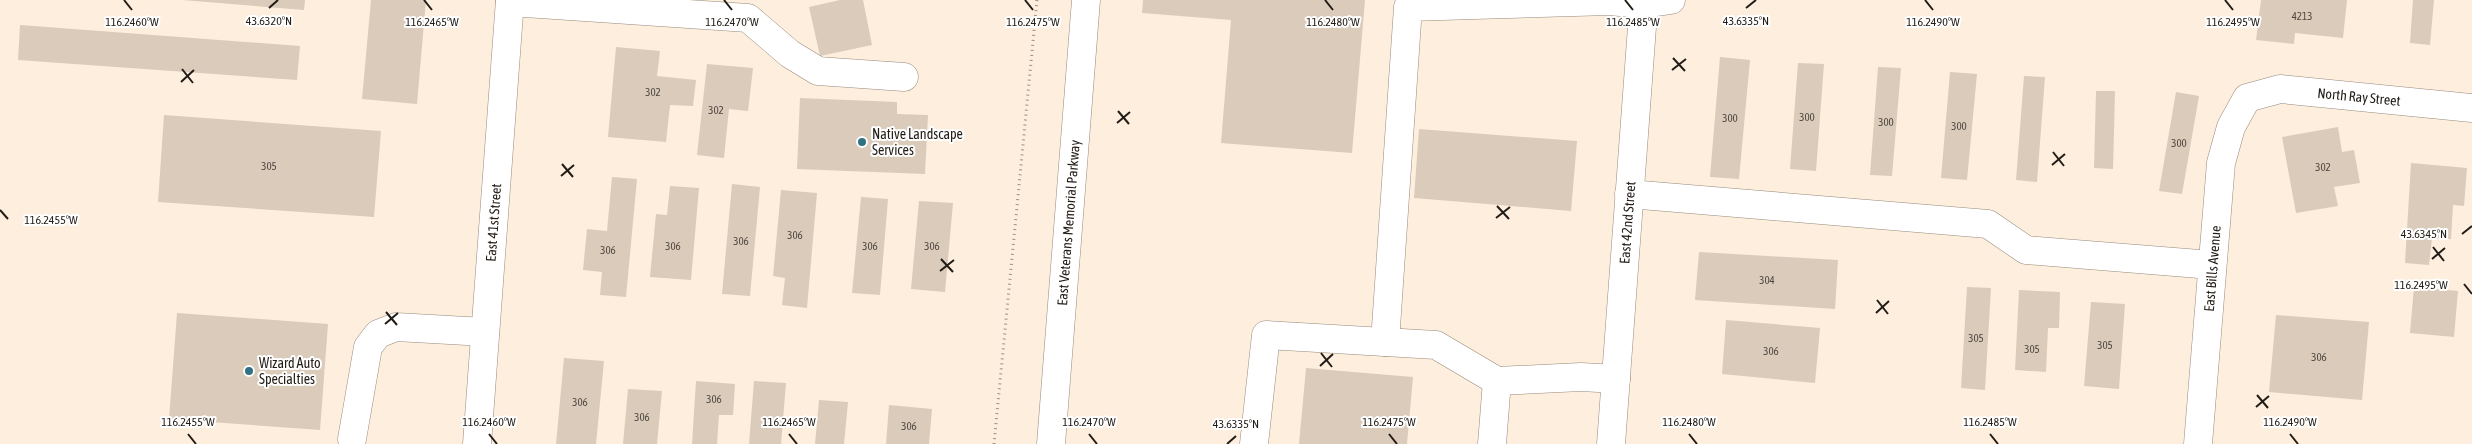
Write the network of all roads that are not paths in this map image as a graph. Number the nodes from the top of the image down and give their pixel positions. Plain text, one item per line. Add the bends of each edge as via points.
1 (1086, 0) edge
2 (1671, 0) edge
3 (510, 1) edge
4 (1644, 2) edge
5 (904, 77) dead end
6 (2246, 98) joint
7 (2472, 108) edge
8 (1629, 194) junction
9 (2212, 265) junction
10 (485, 332) junction
11 (1385, 342) junction
12 (1616, 379) junction
13 (1497, 381) junction
14 (352, 439) dead end
15 (477, 444) edge
16 (1051, 444) edge
17 (1254, 444) edge
18 (1492, 444) edge
19 (1611, 444) edge
20 (2198, 444) edge

1 - 16 street, East Veterans Memorial Parkway
2 - 4 street
3 - 5 street via 748,18 790,54 818,71
3 - 10 street, East 41st Street
4 - 8 street, East 42nd Street
4 - 11 street via 1408,7
6 - 7 street, North Ray Street via 2280,89
6 - 9 street, East Bills Avenue via 2231,127 2220,163
8 - 9 street via 1988,224 2026,250
8 - 12 street, East 42nd Street
9 - 20 street, East Bills Avenue
10 - 14 street via 396,327 378,334 368,347
10 - 15 street, East 41st Street
11 - 13 street via 1436,345
11 - 17 street via 1266,335
12 - 13 street via 1581,377
12 - 19 street, East 42nd Street
13 - 18 street

